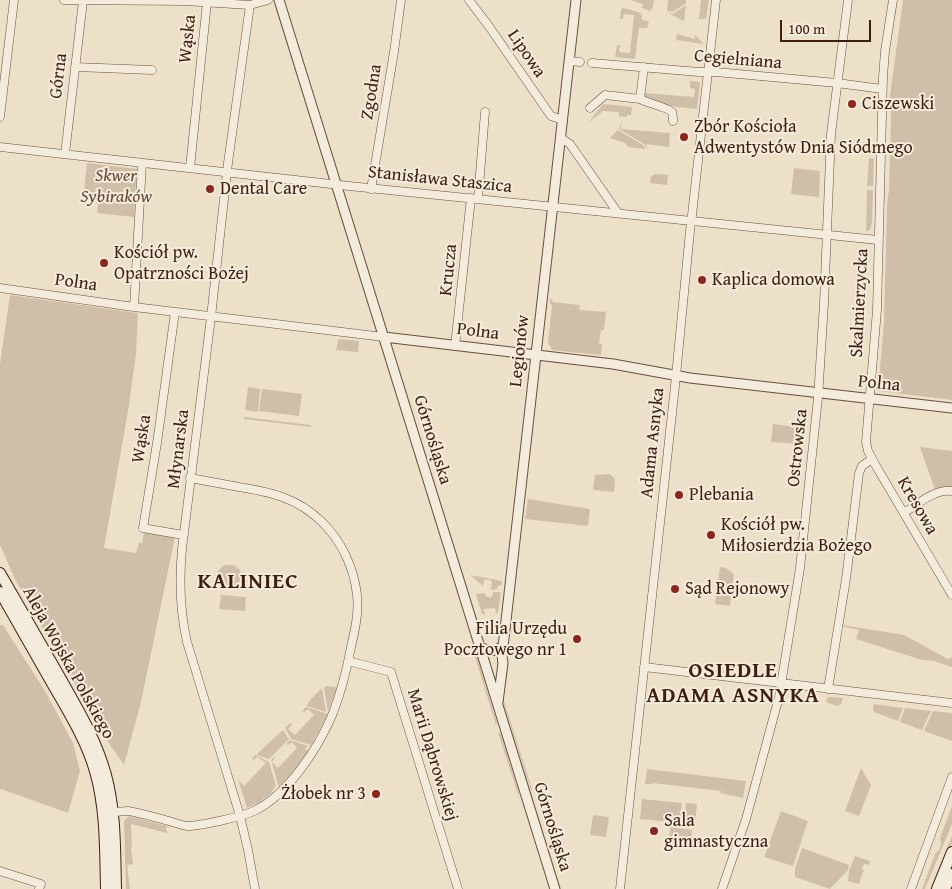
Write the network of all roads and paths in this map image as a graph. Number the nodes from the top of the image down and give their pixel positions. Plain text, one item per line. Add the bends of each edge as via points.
1 (14, 0) edge
2 (64, 0) edge
3 (268, 0) edge
4 (280, 0) edge
5 (401, 0) edge
6 (468, 0) edge
7 (576, 0) edge
8 (716, 0) edge
9 (848, 0) edge
10 (893, 0) edge
11 (83, 1) edge
12 (176, 1) edge
13 (207, 2) junction
14 (250, 5) junction
15 (569, 61) junction
16 (580, 62) dead end
17 (592, 63) dead end
18 (75, 67) junction
19 (644, 67) junction
20 (152, 70) dead end
21 (708, 72) junction
22 (837, 83) junction
23 (882, 89) junction
24 (640, 99) junction
25 (590, 108) dead end
26 (486, 112) dead end
27 (0, 117) edge
28 (563, 120) junction
29 (673, 120) dead end
30 (561, 138) junction
31 (0, 147) edge
32 (65, 154) junction
33 (142, 163) junction
34 (190, 168) junction
35 (227, 172) junction
36 (336, 185) junction
37 (371, 188) junction
38 (474, 199) junction
39 (553, 206) junction
40 (618, 213) junction
41 (692, 220) junction
42 (827, 235) junction
43 (878, 240) junction
44 (0, 288) edge
45 (134, 307) junction
46 (175, 312) junction
47 (211, 317) junction
48 (384, 337) junction
49 (455, 346) junction
50 (536, 355) junction
51 (675, 376) junction
52 (818, 393) junction
53 (869, 399) junction
54 (952, 408) edge
55 (872, 459) junction
56 (190, 478) junction
57 (952, 491) edge
58 (904, 513) junction
59 (183, 535) junction
60 (0, 574) edge
61 (0, 592) edge
62 (952, 595) edge
63 (503, 646) junction
64 (480, 647) junction
65 (502, 656) junction
66 (348, 662) junction
67 (644, 667) junction
68 (502, 671) junction
69 (488, 674) junction
70 (782, 684) junction
71 (828, 688) junction
72 (952, 703) edge
73 (498, 704) junction
74 (952, 777) edge
75 (113, 812) junction
76 (240, 816) junction
77 (952, 852) edge
78 (0, 871) edge
79 (952, 874) edge
80 (41, 889) edge
81 (106, 889) edge
82 (116, 889) edge
83 (255, 889) edge
84 (458, 889) edge
85 (555, 889) edge
86 (620, 889) edge
87 (722, 889) edge
88 (911, 889) edge
89 (936, 889) edge
90 (946, 889) edge

1 - 27 street
2 - 11 street
3 - 14 street
4 - 36 street, Górnośląska
5 - 37 street, Zgodna
6 - 28 street, Lipowa via 551,116
7 - 15 street, Legionów
8 - 21 street, Adama Asnyka
9 - 22 street, Ostrowska
10 - 23 street, Skalmierzycka
11 - 12 street
11 - 18 street, Górna
12 - 13 street
13 - 14 street
13 - 34 street, Wąska
14 - 35 street, Młynarska
15 - 16 street
15 - 28 street, Legionów
17 - 19 street, Cegielniana
18 - 20 street
18 - 32 street, Górna
19 - 21 street, Cegielniana
19 - 24 street
21 - 22 street, Cegielniana
21 - 41 street, Adama Asnyka
22 - 23 street, Cegielniana
22 - 42 street, Ostrowska via 830,143
23 - 43 street, Skalmierzycka
24 - 25 street via 605,95
24 - 29 street via 671,111
26 - 38 street, Krucza
28 - 30 street, Legionów
30 - 39 street, Legionów
30 - 40 street via 570,144
31 - 32 street, Stanisława Staszica
32 - 33 street, Stanisława Staszica
33 - 34 street, Stanisława Staszica
33 - 45 street
34 - 35 street, Stanisława Staszica
35 - 36 street, Stanisława Staszica
35 - 47 street, Młynarska
36 - 37 street, Stanisława Staszica
36 - 48 street, Górnośląska
37 - 38 street, Stanisława Staszica
38 - 39 street, Stanisława Staszica
38 - 49 street, Krucza
39 - 40 street, Stanisława Staszica
39 - 50 street, Legionów
40 - 41 street, Stanisława Staszica
41 - 42 street, Stanisława Staszica
41 - 51 street, Adama Asnyka
42 - 43 street, Stanisława Staszica
42 - 52 street, Ostrowska
43 - 53 street, Skalmierzycka via 876,330
44 - 45 street, Polna
45 - 46 street, Polna
46 - 47 street, Polna
46 - 59 street, Wąska via 143,528
47 - 48 street, Polna
47 - 56 street, Młynarska
48 - 49 street, Polna
48 - 64 street, Górnośląska
49 - 50 street, Polna
50 - 51 street, Polna via 622,365
50 - 63 street, Legionów
51 - 52 street, Polna
51 - 67 street, Adama Asnyka
52 - 53 street, Polna
52 - 70 street, Ostrowska via 801,561
53 - 54 street, Polna
53 - 55 street, Skalmierzycka via 866,442
55 - 58 street, Kresowa
55 - 71 street via 862,466 859,473
56 - 59 street, Młynarska
56 - 66 street via 281,496 307,510 331,532 349,563 357,594 357,617
57 - 58 street via 935,493
58 - 62 street, Kresowa
59 - 76 street, Młynarska via 180,586 185,630
60 - 75 main road, Aleja Wojska Polskiego via 92,735 107,777
61 - 81 main road, Aleja Wojska Polskiego via 76,726 91,761 103,820
63 - 64 street via 491,651
63 - 65 street, Legionów
64 - 69 street, Górnośląska
65 - 68 street, Legionów
65 - 69 street
66 - 76 street via 330,720 304,766 271,800
66 - 84 street, Marii Dąbrowskiej via 391,672
67 - 70 street
67 - 86 street, Adama Asnyka
68 - 69 street
68 - 73 street, Legionów
69 - 73 street, Górnośląska
70 - 71 street
70 - 87 street, Ostrowska via 752,799
71 - 72 street
73 - 85 street, Górnośląska
74 - 88 street
75 - 76 street via 131,812 187,826
75 - 82 main road, Aleja Wojska Polskiego
76 - 83 street, Młynarska
77 - 89 main road
78 - 80 street via 41,884
79 - 90 main road

